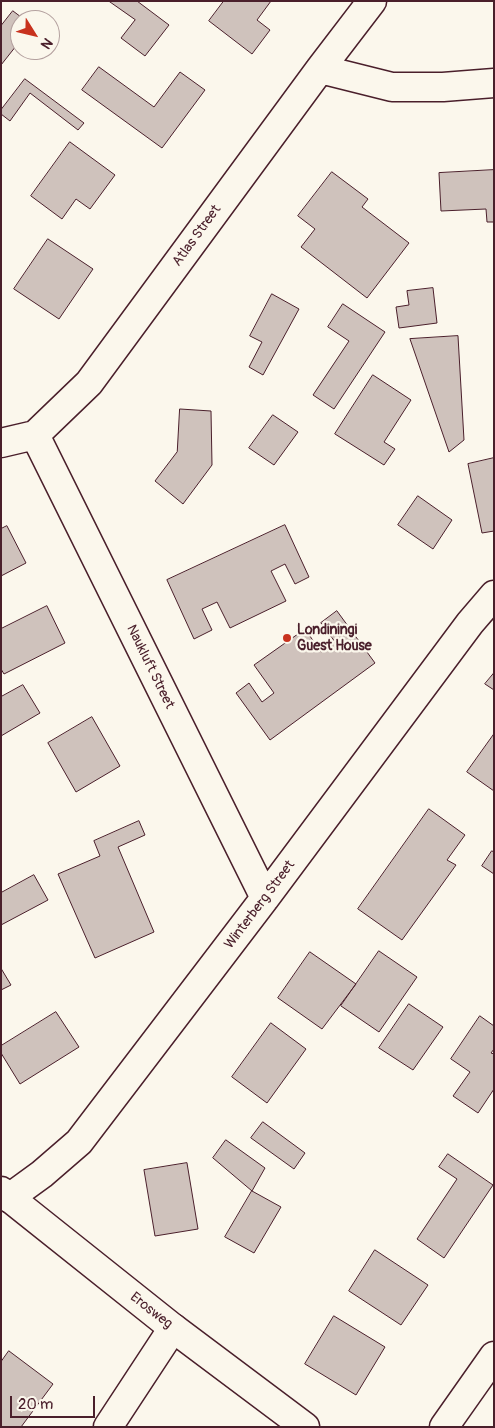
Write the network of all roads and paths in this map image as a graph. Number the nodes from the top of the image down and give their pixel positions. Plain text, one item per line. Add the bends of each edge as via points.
1 (372, 1) edge
2 (320, 69) junction
3 (494, 83) edge
4 (35, 435) junction
5 (1, 443) edge
6 (494, 595) edge
7 (265, 898) junction
8 (5, 1195) edge
9 (172, 1328) junction
10 (494, 1356) edge
11 (108, 1427) edge
12 (304, 1427) edge
13 (444, 1427) edge

1 - 2 street, Atlas Street
2 - 3 street via 392,87
2 - 4 street, Atlas Street via 89,383
4 - 5 street
4 - 7 street, Naukluft Street
6 - 7 street, Winterberg Street
7 - 8 street, Winterberg Street via 79,1142 42,1174
8 - 9 street, Erosweg
9 - 11 street
9 - 12 street, Erosweg
10 - 13 street

